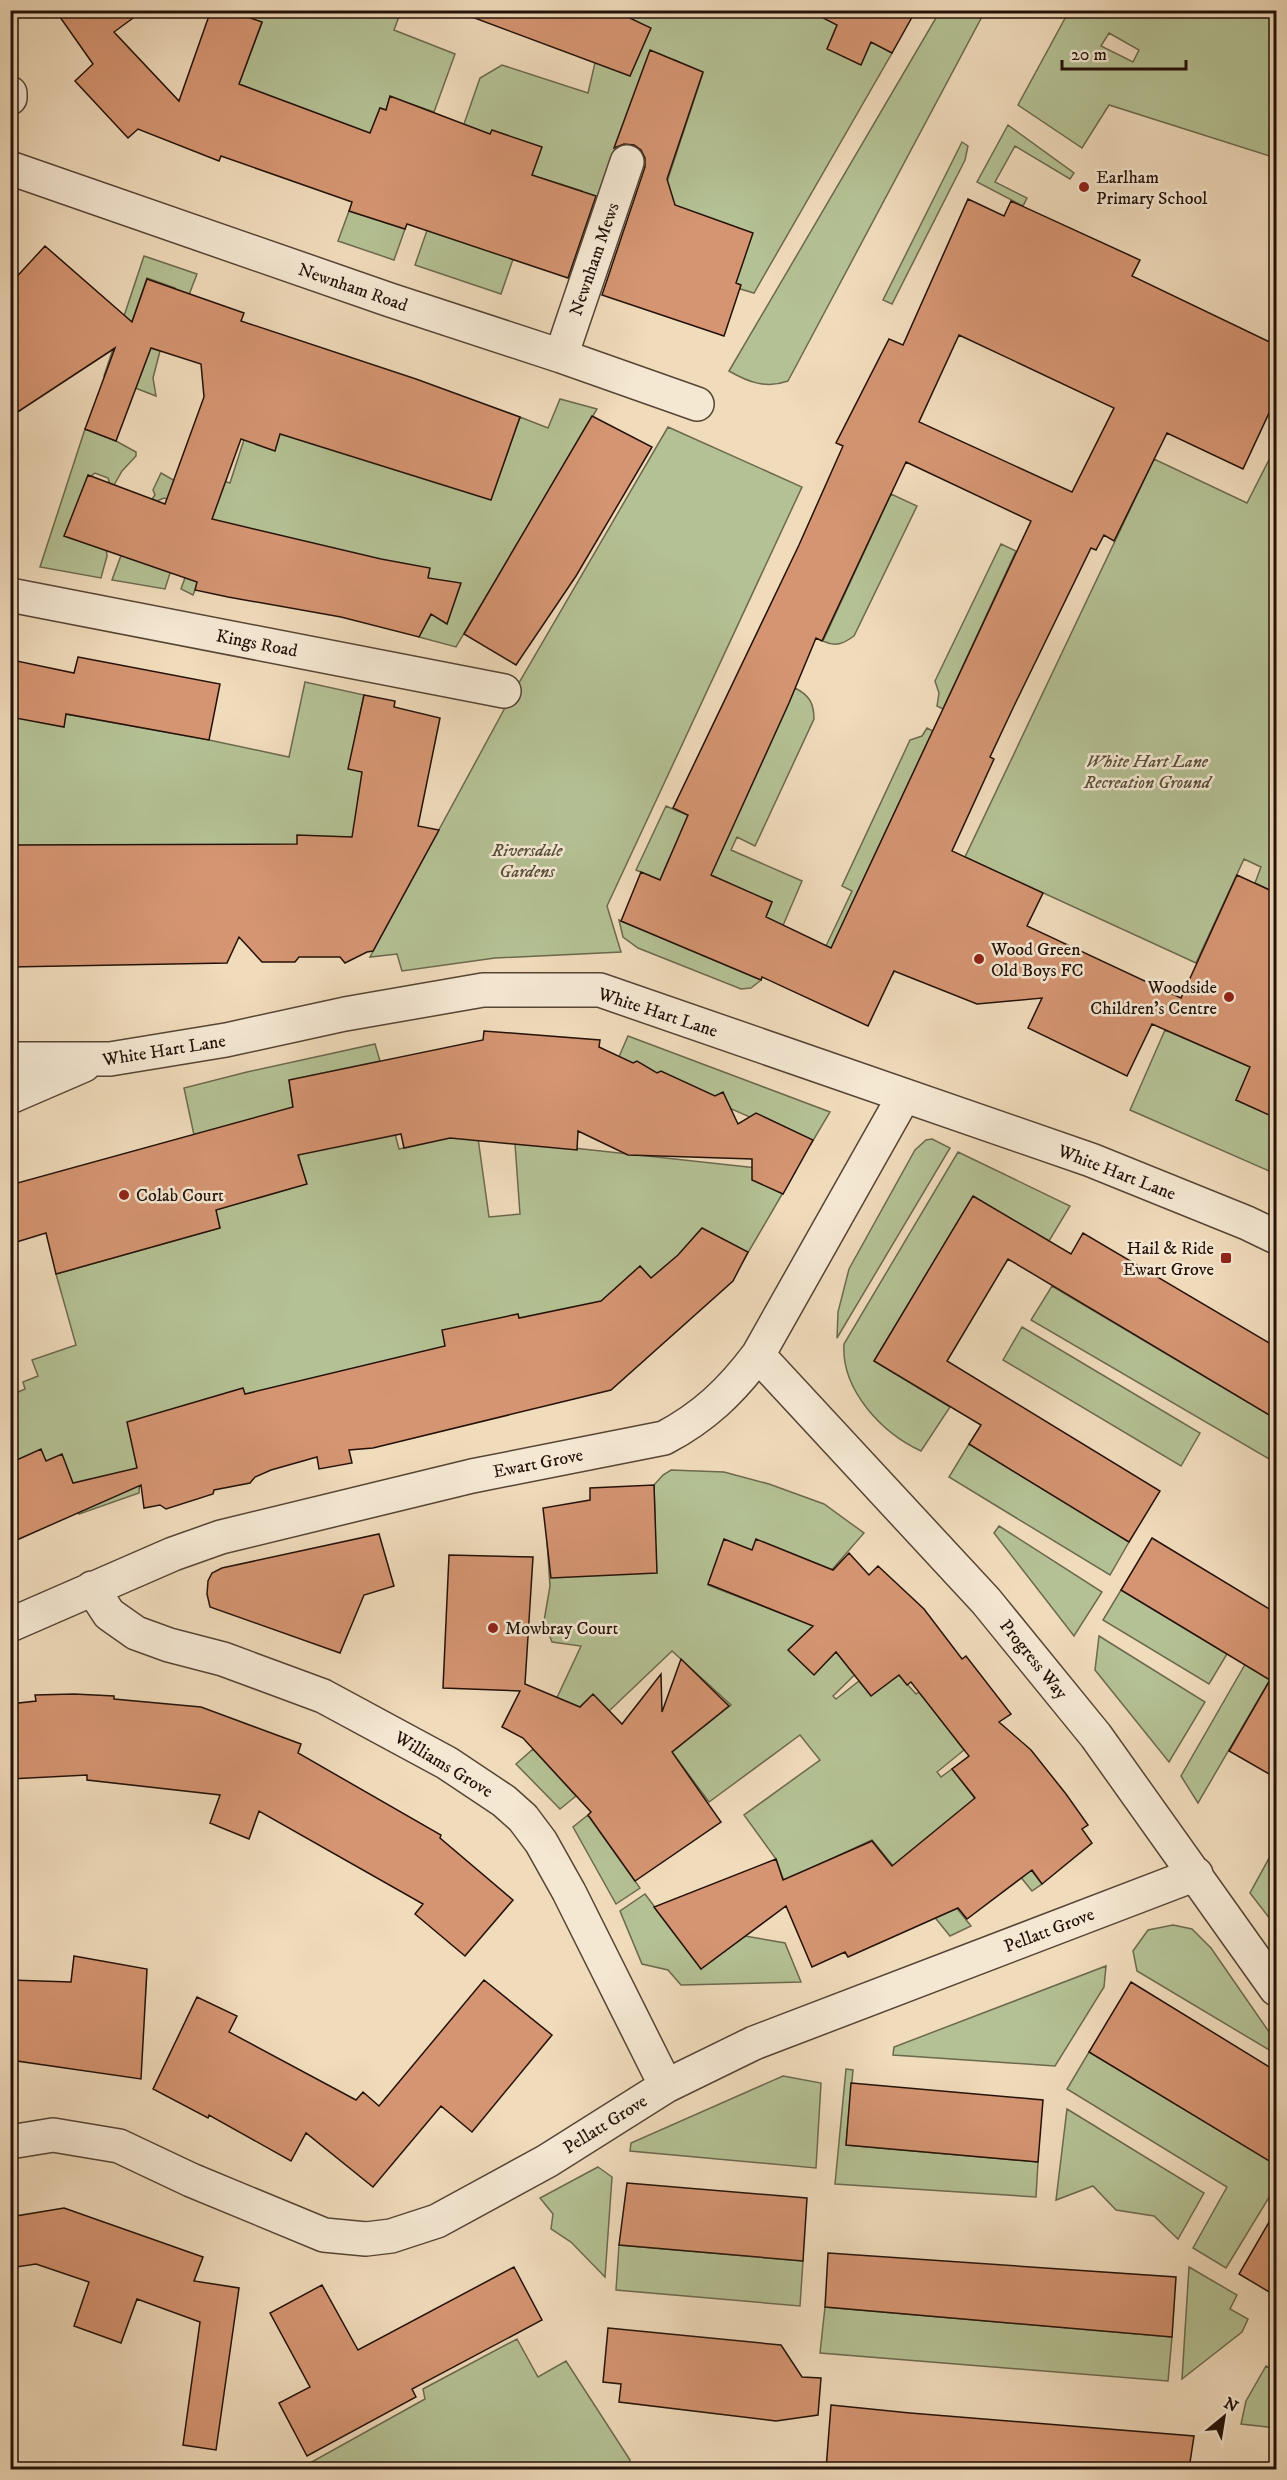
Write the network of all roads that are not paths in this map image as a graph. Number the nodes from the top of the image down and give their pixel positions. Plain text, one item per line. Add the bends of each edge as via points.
1 (10, 93) edge
2 (10, 98) edge
3 (627, 162) dead end
4 (10, 168) edge
5 (561, 356) junction
6 (697, 404) dead end
7 (10, 596) edge
8 (504, 690) dead end
9 (10, 1059) edge
10 (94, 1060) junction
11 (904, 1096) junction
12 (10, 1097) edge
13 (1276, 1237) edge
14 (758, 1355) junction
15 (92, 1588) junction
16 (10, 1625) edge
17 (1196, 1874) junction
18 (1276, 1989) edge
19 (666, 2086) junction
20 (10, 2142) edge

1 - 2 street
3 - 5 street, Newnham Mews
4 - 5 street, Newnham Road
5 - 6 street, Newnham Road
7 - 8 street, Kings Road
9 - 10 street, White Hart Lane
10 - 11 street, White Hart Lane via 226,1040 483,990 600,990
10 - 12 street
11 - 13 street, White Hart Lane via 1091,1160
11 - 14 street, Ewart Grove
14 - 15 street, Ewart Grove via 716,1404 693,1423 664,1438 472,1476 221,1537
14 - 17 street, Progress Way via 986,1601 1096,1736
15 - 16 street, Ewart Grove
15 - 19 street, Williams Grove via 109,1614 136,1633 223,1659 323,1696 447,1763 504,1800 541,1842 570,1892
17 - 18 street, Progress Way
17 - 19 street, Pellatt Grove via 754,2043
19 - 20 street, Pellatt Grove via 547,2161 436,2221 391,2236 366,2239 324,2235 119,2146 53,2135

